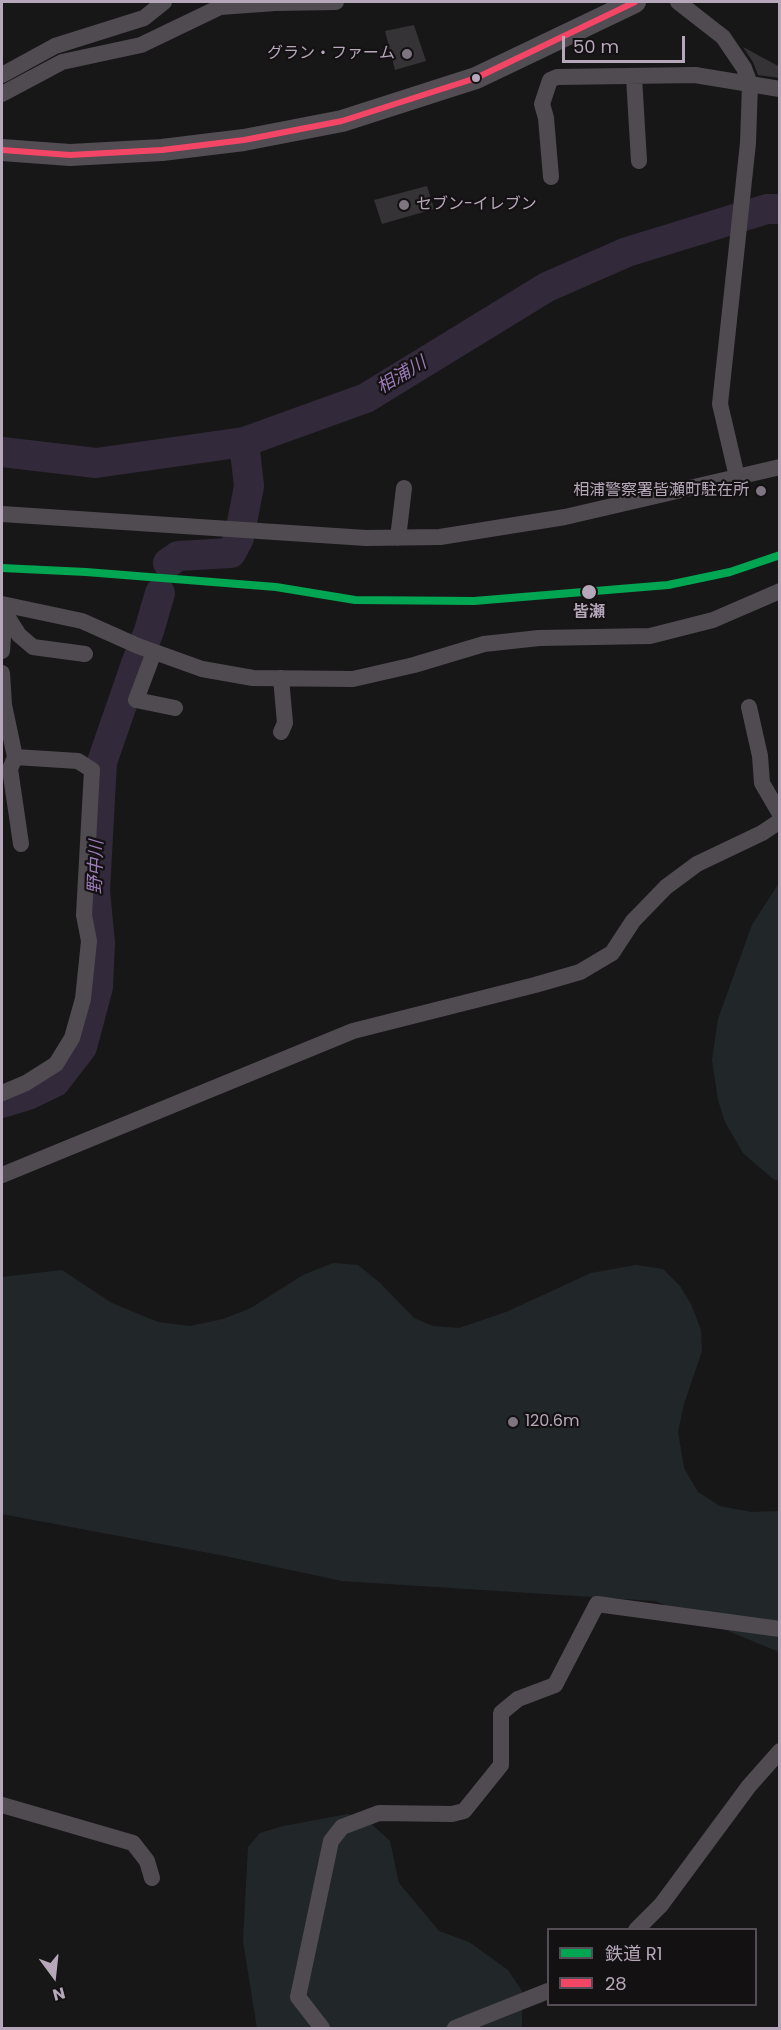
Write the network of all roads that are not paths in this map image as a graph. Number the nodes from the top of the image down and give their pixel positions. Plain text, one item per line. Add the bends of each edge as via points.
1 (164, 2) edge
2 (336, 2) edge
3 (635, 2) edge
4 (678, 2) edge
5 (2, 75) edge
6 (633, 77) junction
7 (750, 84) junction
8 (780, 89) edge
9 (2, 94) edge
10 (2, 150) edge
11 (639, 161) dead end
12 (551, 177) dead end
13 (780, 467) edge
14 (736, 477) junction
15 (404, 488) dead end
16 (2, 514) edge
17 (398, 538) junction
18 (780, 591) edge
19 (4, 607) edge
20 (2, 651) edge
21 (154, 652) junction
22 (85, 654) dead end
23 (2, 673) edge
24 (281, 678) junction
25 (175, 708) dead end
26 (749, 708) dead end
27 (5, 726) edge
28 (281, 732) dead end
29 (9, 767) edge
30 (780, 814) edge
31 (780, 821) edge
32 (21, 844) dead end
33 (2, 1092) edge
34 (2, 1175) edge
35 (780, 1629) edge
36 (780, 1750) edge
37 (2, 1805) edge
38 (152, 1878) dead end
39 (637, 1928) edge
40 (547, 1991) edge
41 (322, 2028) edge
42 (455, 2028) edge

1 - 5 street via 144,18 55,46
2 - 9 street via 220,7 141,45 62,62
3 - 10 highway via 476,78 342,122 162,150 70,155
4 - 7 street via 723,37
6 - 7 street via 695,75
6 - 11 street
6 - 12 street via 550,80 542,104
7 - 8 street
7 - 14 street via 748,143 720,404
13 - 14 street
14 - 17 street via 565,517 440,537
15 - 17 street
16 - 17 street
18 - 24 street via 713,620 650,636 539,638 484,644 353,680
19 - 20 street
19 - 21 street via 82,621
19 - 22 street via 19,635 33,646
21 - 24 street via 202,669 253,678
21 - 25 street via 136,700
23 - 27 street
24 - 28 street via 285,723
26 - 30 street via 762,783
27 - 29 street
29 - 32 street
29 - 33 street via 78,761 92,770 84,915 89,941 83,999 72,1038 56,1064 26,1083
31 - 34 street via 697,864 666,887 633,921 612,953 580,972 353,1030
35 - 41 street via 597,1604 555,1685 518,1699 501,1713 501,1766 464,1811 379,1813 342,1827 331,1841 298,1997
36 - 39 street via 666,1898
37 - 38 street via 133,1843 147,1861
40 - 42 street

